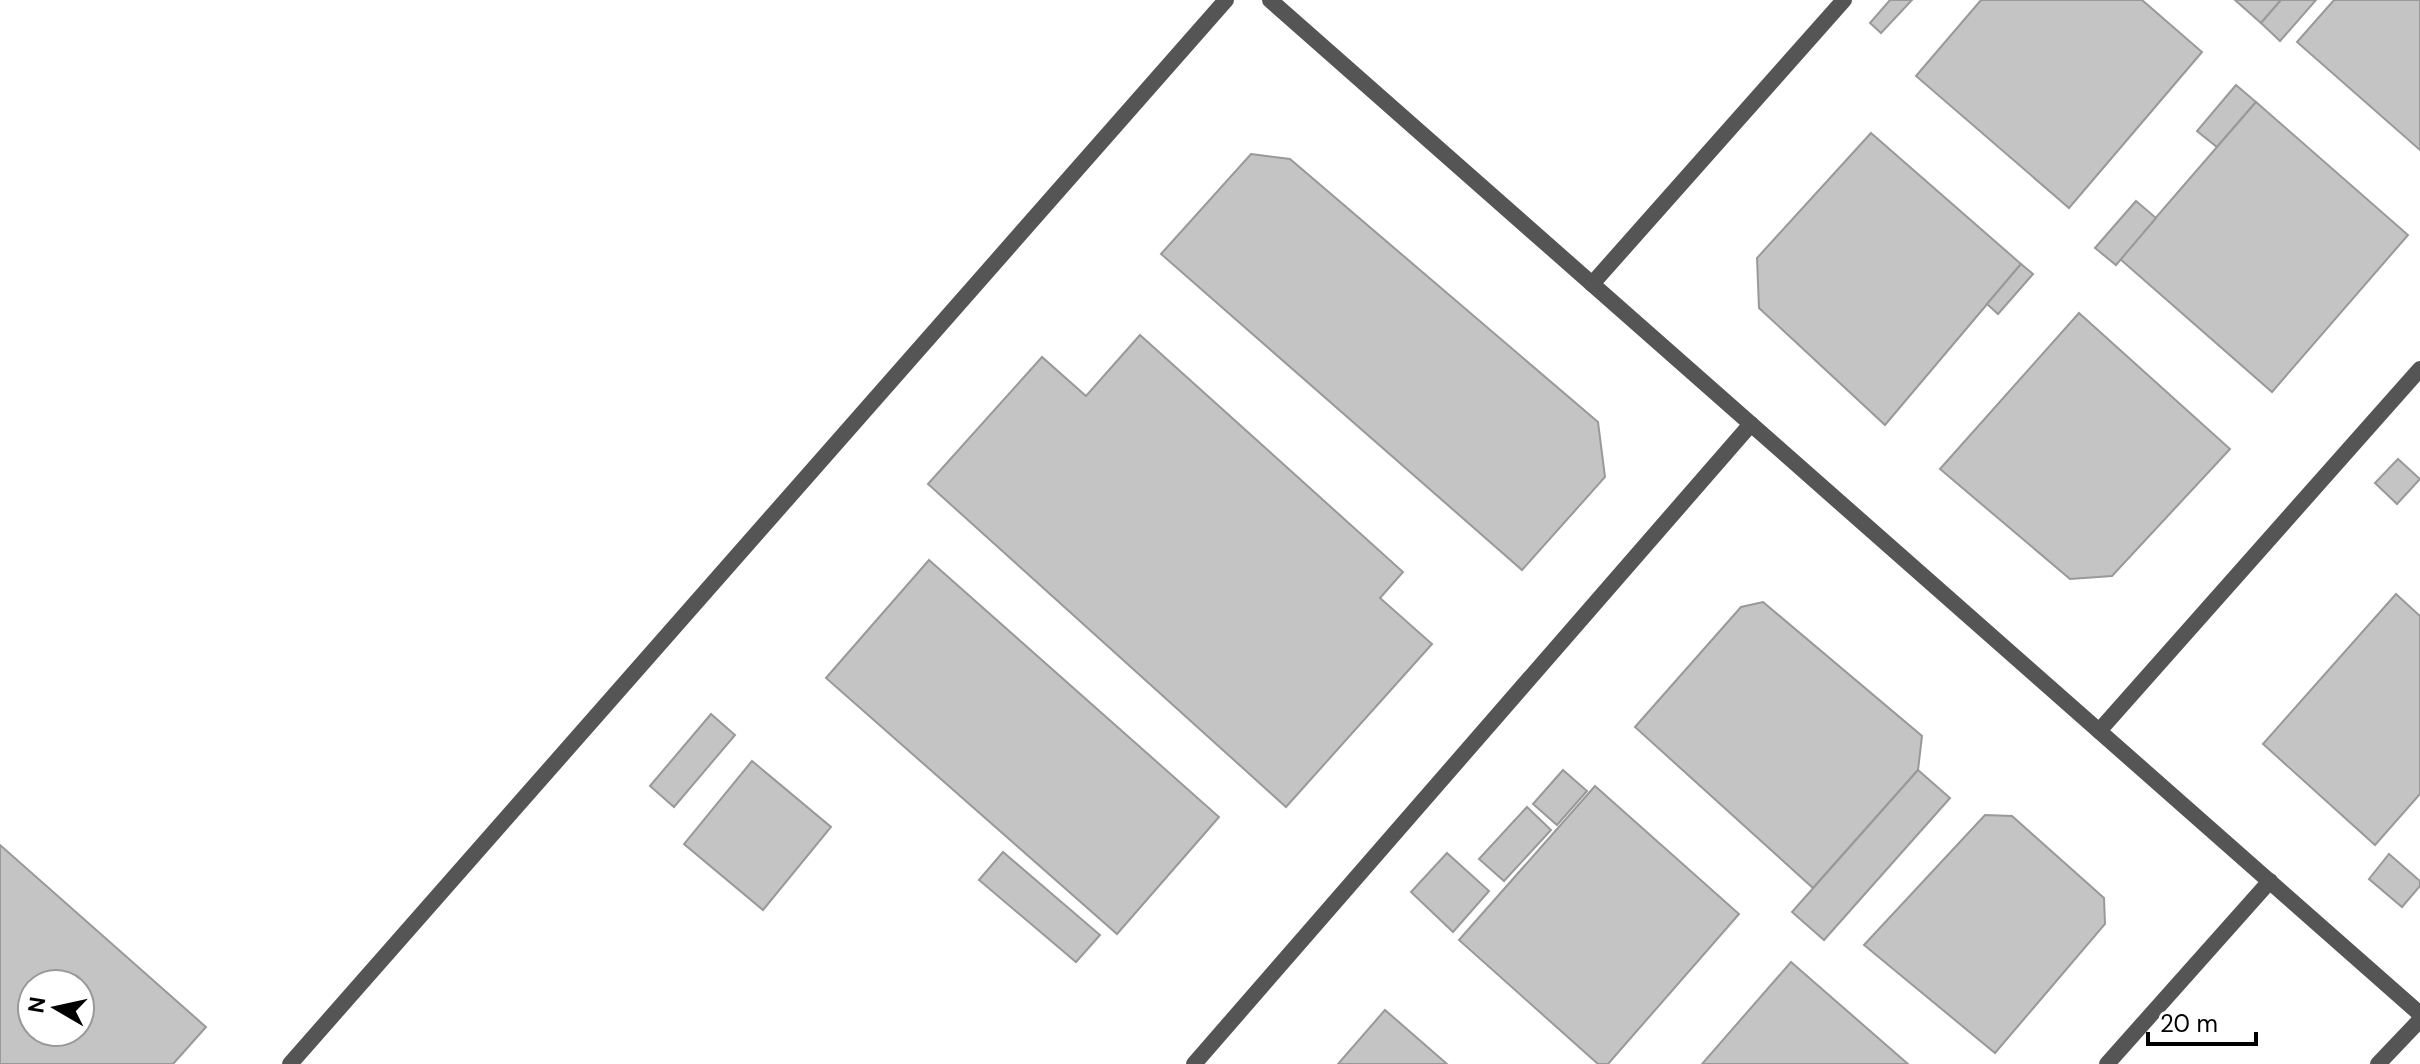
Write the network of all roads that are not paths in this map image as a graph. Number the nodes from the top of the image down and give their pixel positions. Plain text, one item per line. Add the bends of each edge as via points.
1 (1226, 0) edge
2 (1270, 0) edge
3 (1844, 0) edge
4 (1592, 284) junction
5 (2420, 369) edge
6 (1751, 424) junction
7 (2099, 731) junction
8 (2270, 881) junction
9 (2420, 1014) edge
10 (2420, 1020) edge
11 (290, 1064) edge
12 (1194, 1064) edge
13 (2107, 1064) edge
14 (2378, 1064) edge

1 - 11 lane
2 - 4 lane
3 - 4 lane
4 - 6 lane
5 - 7 lane
6 - 7 lane
6 - 12 lane
7 - 8 lane
8 - 9 lane
8 - 13 lane
10 - 14 lane

